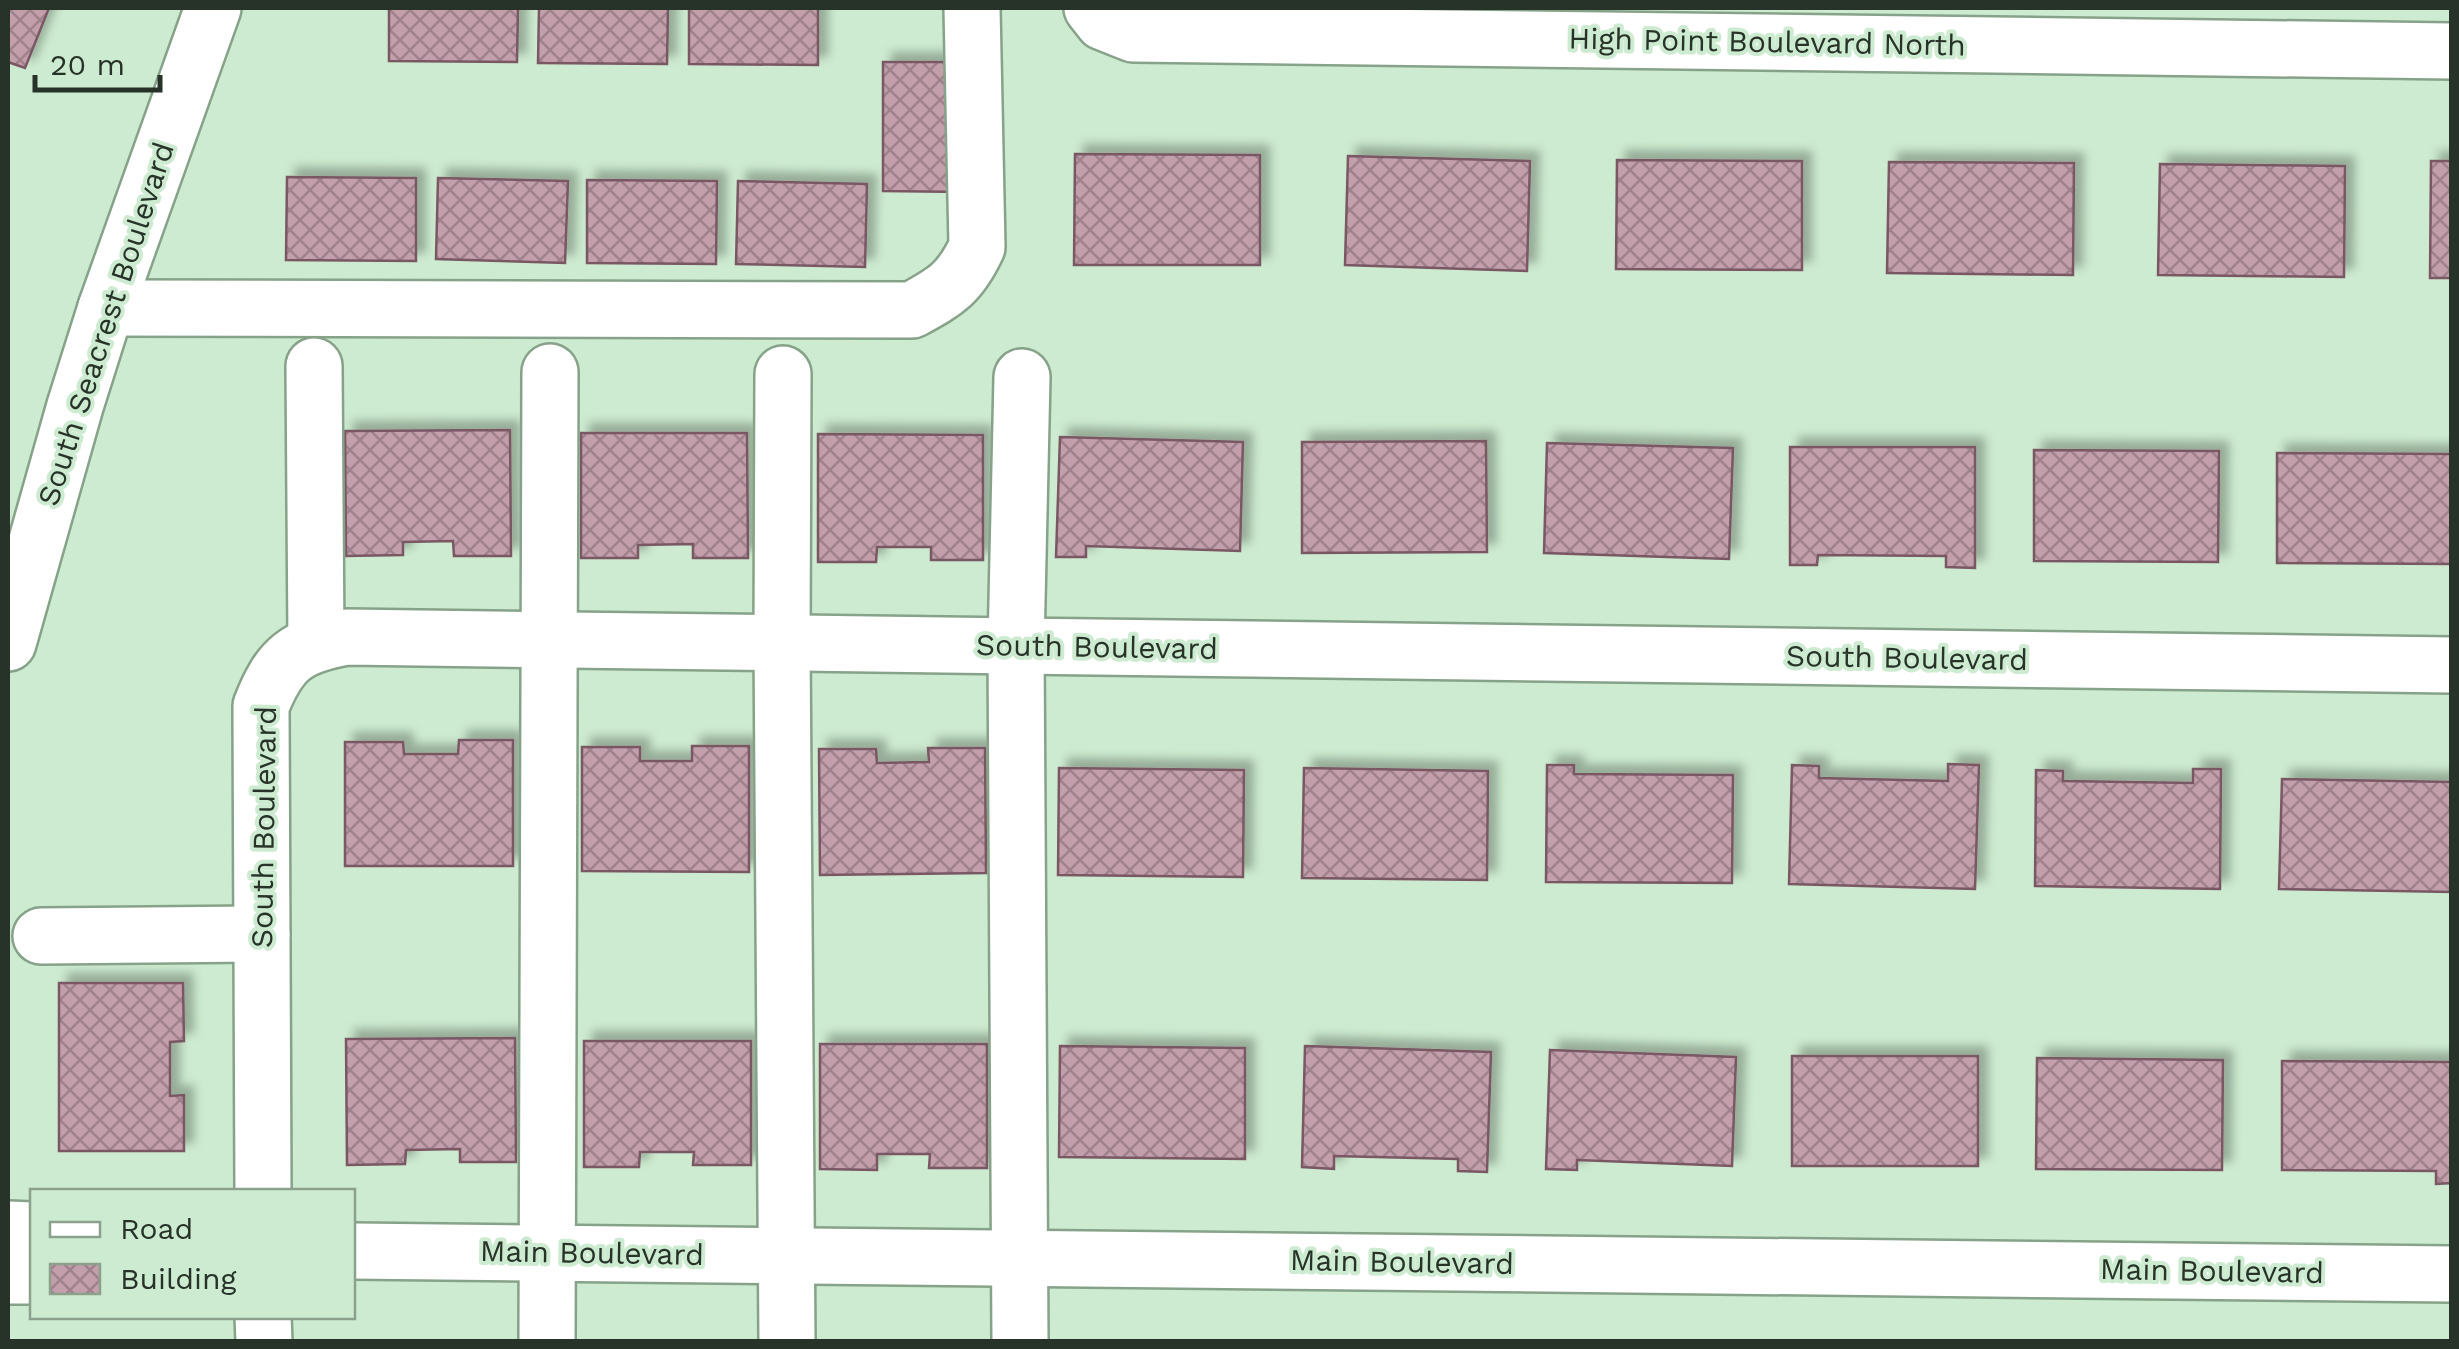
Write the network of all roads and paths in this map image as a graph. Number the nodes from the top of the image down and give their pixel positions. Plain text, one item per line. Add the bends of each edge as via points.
1 (213, 8) edge
2 (972, 8) edge
3 (1092, 8) edge
4 (2452, 51) edge
5 (106, 308) junction
6 (314, 366) dead end
7 (550, 372) dead end
8 (783, 374) dead end
9 (1022, 376) dead end
10 (549, 640) junction
11 (316, 642) junction
12 (782, 642) junction
13 (8, 643) edge
14 (1016, 646) junction
15 (2452, 665) edge
16 (262, 934) junction
17 (41, 936) dead end
18 (263, 1189) edge
19 (355, 1251) edge
20 (547, 1253) junction
21 (786, 1256) junction
22 (1020, 1258) junction
23 (2452, 1274) edge
24 (547, 1342) edge
25 (787, 1342) edge
26 (1020, 1342) edge

1 - 5 street, South Seacrest Boulevard
2 - 5 street via 977,247 964,274 912,310
3 - 4 street, High Point Boulevard North via 1104,22 1133,34
5 - 13 street, South Seacrest Boulevard
6 - 11 street
7 - 10 street
8 - 12 street
9 - 14 street
10 - 11 street, South Boulevard
10 - 12 street, South Boulevard
10 - 20 street
11 - 16 street, South Boulevard via 290,657 261,706
12 - 14 street, South Boulevard
12 - 21 street
14 - 15 street, South Boulevard
14 - 22 street
16 - 17 street
16 - 18 street, South Boulevard
19 - 20 street, Main Boulevard
20 - 21 street, Main Boulevard
20 - 24 street
21 - 22 street, Main Boulevard
21 - 25 street
22 - 23 street, Main Boulevard
22 - 26 street

